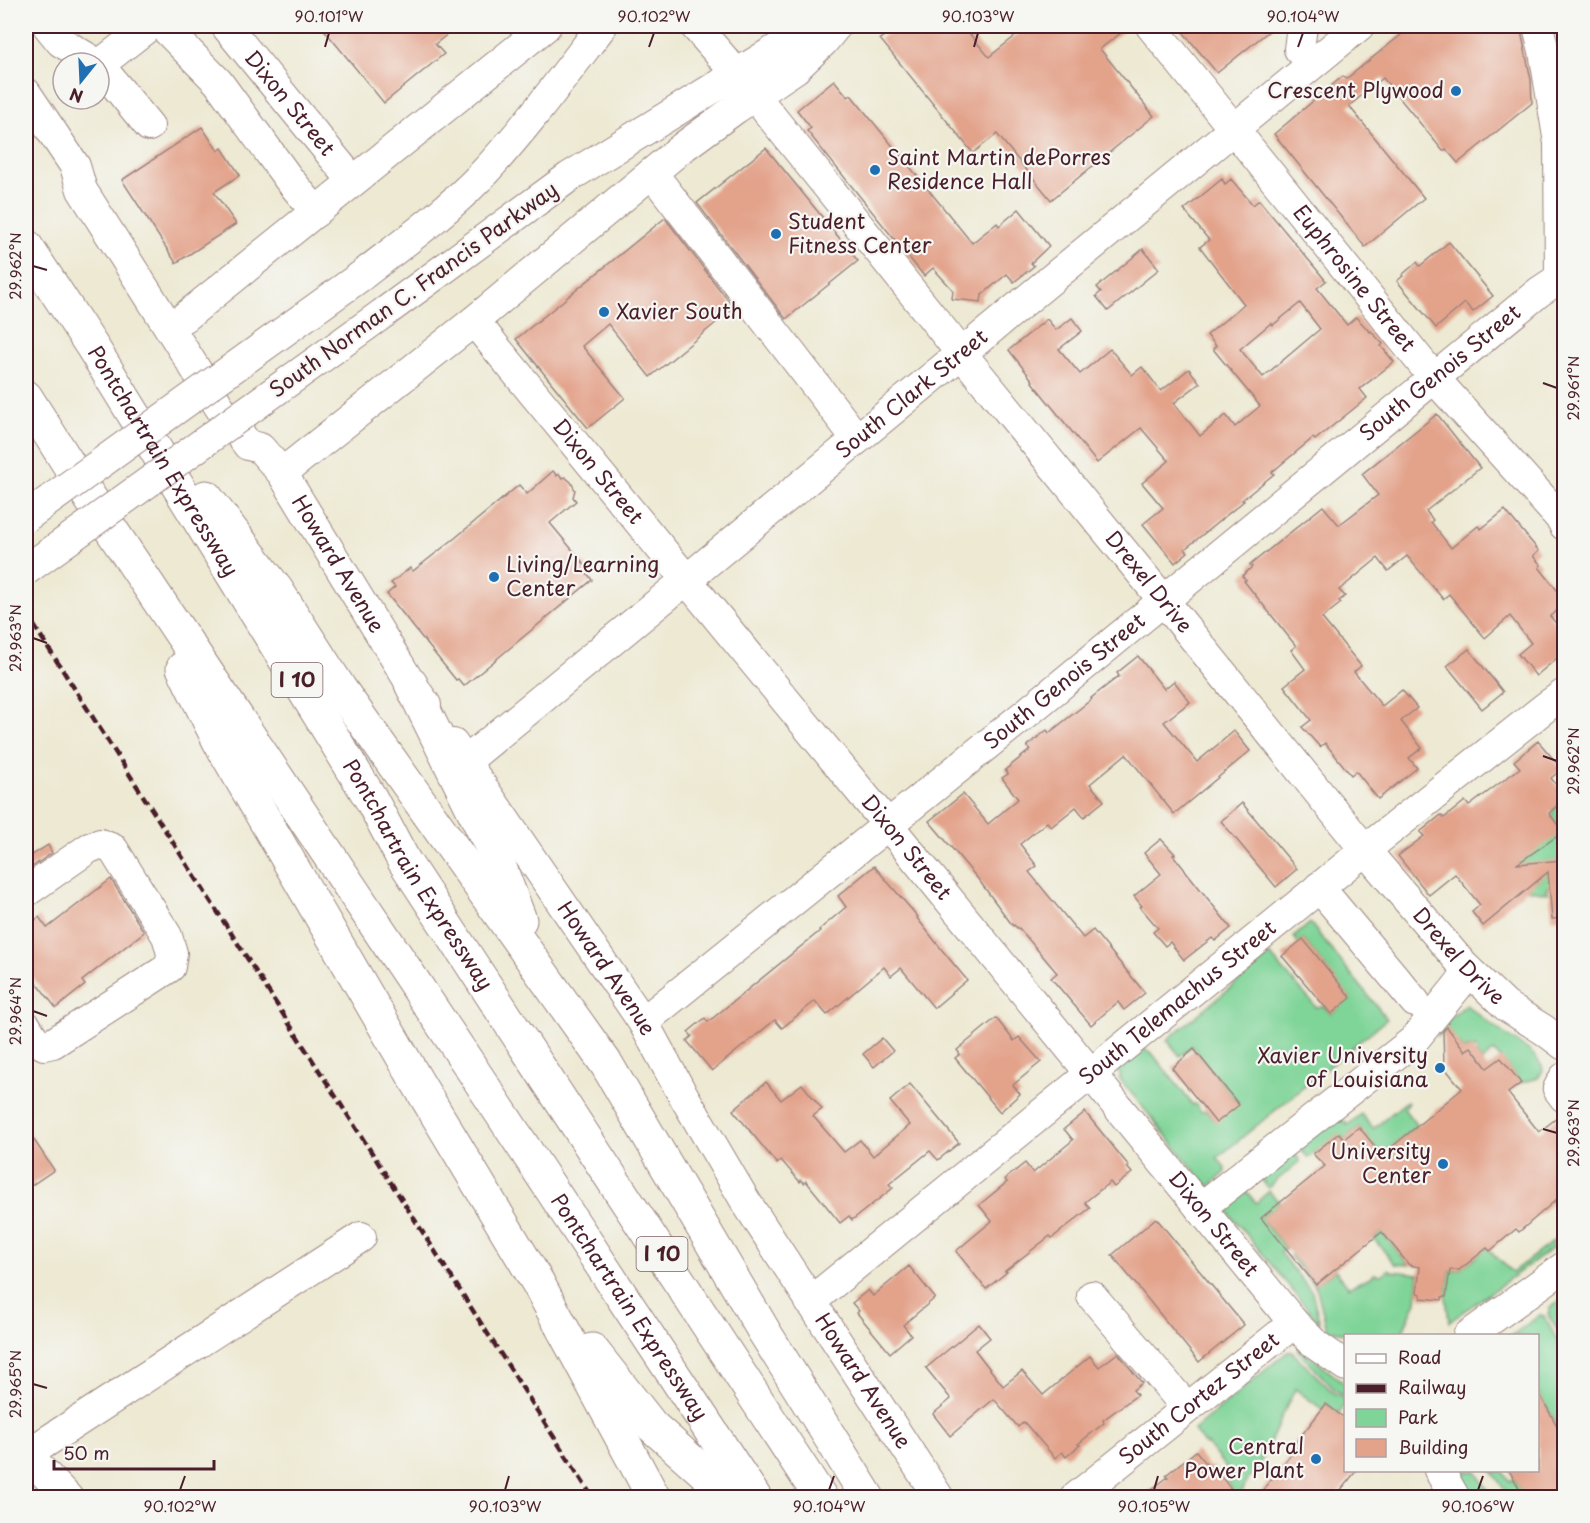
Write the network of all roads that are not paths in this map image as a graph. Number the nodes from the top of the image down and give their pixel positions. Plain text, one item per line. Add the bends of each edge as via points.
1 (48, 26) edge
2 (149, 26) edge
3 (163, 26) edge
4 (226, 26) edge
5 (546, 26) edge
6 (602, 26) edge
7 (695, 26) edge
8 (814, 26) edge
9 (836, 26) edge
10 (1151, 26) edge
11 (1302, 26) edge
12 (1359, 26) edge
13 (1538, 26) edge
14 (76, 51) edge
15 (111, 54) edge
16 (1312, 64) junction
17 (111, 80) edge
18 (745, 84) junction
19 (26, 93) edge
20 (149, 126) dead end
21 (1234, 128) junction
22 (75, 166) junction
23 (652, 173) junction
24 (353, 182) junction
25 (316, 212) junction
26 (26, 246) edge
27 (185, 317) junction
28 (474, 321) junction
29 (93, 348) junction
30 (961, 353) junction
31 (1434, 378) junction
32 (26, 397) edge
33 (857, 439) junction
34 (260, 448) junction
35 (282, 473) junction
36 (26, 517) edge
37 (1564, 525) edge
38 (136, 565) junction
39 (26, 570) edge
40 (687, 580) junction
41 (1164, 601) junction
42 (411, 684) junction
43 (1556, 700) edge
44 (465, 762) junction
45 (888, 825) junction
46 (1365, 850) junction
47 (1319, 887) junction
48 (26, 892) edge
49 (538, 967) junction
50 (1469, 972) junction
51 (1415, 1002) dead end
52 (644, 1022) junction
53 (26, 1026) edge
54 (1564, 1045) edge
55 (1090, 1074) junction
56 (1564, 1078) edge
57 (1564, 1097) edge
58 (1200, 1208) junction
59 (360, 1237) dead end
60 (1564, 1267) edge
61 (538, 1283) junction
62 (1092, 1296) dead end
63 (810, 1302) junction
64 (1294, 1323) junction
65 (1469, 1334) edge
66 (1344, 1365) edge
67 (1187, 1408) junction
68 (26, 1455) edge
69 (1440, 1472) edge
70 (68, 1497) edge
71 (654, 1497) edge
72 (733, 1497) edge
73 (755, 1497) edge
74 (821, 1497) edge
75 (868, 1497) edge
76 (939, 1497) edge
77 (1075, 1497) edge
78 (1455, 1497) edge

1 - 14 street via 61,42
2 - 15 street
3 - 25 street via 218,82
4 - 24 street, Dixon Street
5 - 24 street
6 - 36 street, South Norman C. Francis Parkway, bridge via 523,128 447,207 361,276
7 - 18 street, Drexel Drive
8 - 18 street, South Norman C. Francis Parkway
9 - 18 street, South Norman C. Francis Parkway via 796,68
10 - 21 street, Euphrosine Street
11 - 16 street via 1299,49
12 - 16 street, South Clark Street
13 - 31 street, South Genois Street via 1559,142 1560,278
16 - 21 street, South Clark Street
17 - 20 street
18 - 23 street, South Norman C. Francis Parkway
18 - 30 street, Drexel Drive
18 - 39 street, South Norman C. Francis Parkway, bridge via 569,177
19 - 22 street, Howard Avenue
21 - 30 street, South Clark Street
21 - 31 street, Euphrosine Street
22 - 27 street, Howard Avenue via 98,180
22 - 34 street, Howard Avenue via 82,190 225,414 248,445
23 - 28 street, South Norman C. Francis Parkway
23 - 33 street
24 - 25 street
25 - 27 street
26 - 29 highway, Pontchartrain Expressway / I 10
27 - 34 street, Howard Avenue via 260,438
28 - 35 street, South Norman C. Francis Parkway
28 - 40 street, Dixon Street
29 - 49 highway via 276,589 340,688
29 - 74 highway, Pontchartrain Expressway / I 10 via 371,799 404,861
30 - 33 street, South Clark Street
30 - 41 street, Drexel Drive
31 - 37 street, Euphrosine Street
31 - 41 street, South Genois Street
32 - 38 highway, Pontchartrain Expressway / I 10
33 - 40 street, South Clark Street
34 - 35 street, Howard Avenue
35 - 42 street, Howard Avenue
38 - 61 highway via 219,741
38 - 73 highway, Pontchartrain Expressway / I 10
40 - 44 street, South Clark Street
40 - 45 street, Dixon Street
41 - 45 street, South Genois Street
41 - 46 street, Drexel Drive
42 - 44 street, Howard Avenue
42 - 49 highway via 495,854
43 - 46 street, South Telemachus Street
44 - 52 street, Howard Avenue
45 - 52 street, South Genois Street
45 - 55 street, Dixon Street
46 - 47 street, South Telemachus Street
46 - 50 street, Drexel Drive
47 - 51 street
47 - 55 street, South Telemachus Street
48 - 53 street via 89,848 100,844 113,849 167,936 172,953 170,967 53,1043 44,1045 34,1039
49 - 75 highway via 607,1065 765,1333
50 - 54 street, Drexel Drive via 1506,1006
50 - 58 street via 1413,1041
52 - 63 street, Howard Avenue via 735,1183
55 - 58 street, Dixon Street
55 - 63 street, South Telemachus Street
56 - 57 street via 1558,1089
58 - 64 street, Dixon Street
59 - 68 street
60 - 65 street
61 - 71 highway
61 - 72 highway via 652,1426
62 - 67 street
63 - 76 street, Howard Avenue
64 - 66 street, Dixon Street
64 - 67 street, South Cortez Street
67 - 77 street, South Cortez Street
68 - 70 street
69 - 78 street

